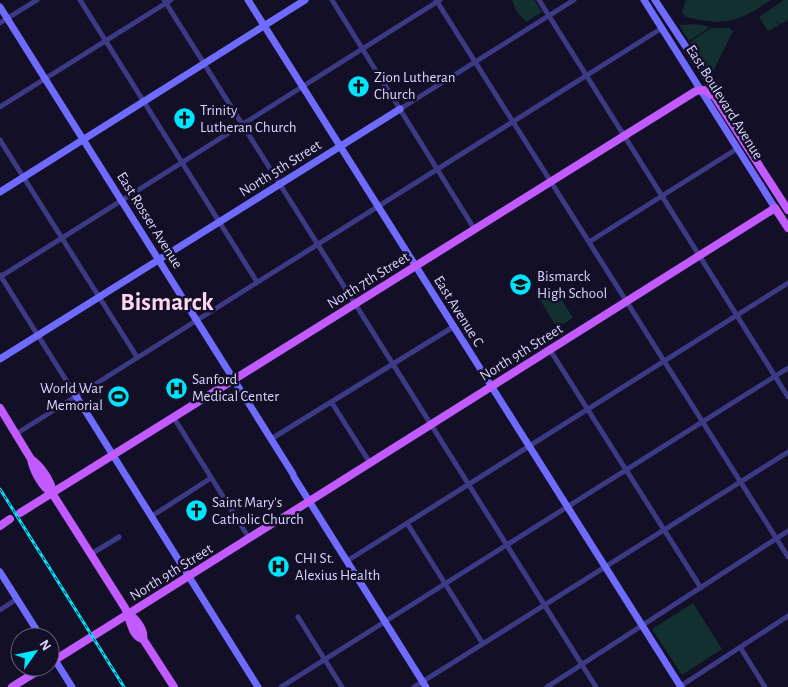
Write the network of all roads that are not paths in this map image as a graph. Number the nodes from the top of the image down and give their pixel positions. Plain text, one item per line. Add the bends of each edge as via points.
1 (37, 0) edge
2 (80, 0) edge
3 (248, 0) edge
4 (305, 0) edge
5 (332, 0) edge
6 (539, 0) edge
7 (574, 0) edge
8 (644, 0) edge
9 (655, 0) edge
10 (167, 1) edge
11 (437, 1) edge
12 (0, 7) edge
13 (549, 16) junction
14 (8, 19) junction
15 (0, 23) edge
16 (264, 26) junction
17 (662, 28) junction
18 (106, 41) junction
19 (362, 48) junction
20 (475, 62) junction
21 (204, 64) junction
22 (587, 76) junction
23 (45, 79) junction
24 (302, 86) junction
25 (702, 90) junction
26 (143, 101) junction
27 (0, 107) edge
28 (400, 109) junction
29 (726, 112) junction
30 (513, 122) junction
31 (241, 124) junction
32 (624, 136) junction
33 (83, 139) junction
34 (0, 140) edge
35 (340, 147) junction
36 (738, 148) junction
37 (181, 162) junction
38 (438, 169) junction
39 (23, 177) junction
40 (550, 182) junction
41 (279, 184) junction
42 (772, 185) junction
43 (0, 192) edge
44 (662, 196) junction
45 (120, 199) junction
46 (378, 206) junction
47 (775, 208) junction
48 (788, 210) edge
49 (782, 219) junction
50 (219, 222) junction
51 (788, 228) edge
52 (475, 230) junction
53 (788, 232) edge
54 (61, 237) junction
55 (588, 242) junction
56 (317, 245) junction
57 (700, 256) junction
58 (159, 260) junction
59 (415, 267) junction
60 (0, 276) edge
61 (257, 282) junction
62 (788, 283) edge
63 (99, 297) junction
64 (626, 303) junction
65 (355, 305) junction
66 (736, 317) junction
67 (196, 320) junction
68 (453, 327) junction
69 (38, 336) junction
70 (550, 350) junction
71 (137, 357) junction
72 (0, 359) edge
73 (664, 362) junction
74 (392, 365) junction
75 (788, 368) edge
76 (775, 377) junction
77 (234, 380) junction
78 (491, 387) junction
79 (76, 396) junction
80 (788, 398) edge
81 (332, 403) junction
82 (0, 408) edge
83 (589, 410) junction
84 (174, 418) junction
85 (702, 423) junction
86 (430, 425) junction
87 (16, 434) junction
88 (271, 440) junction
89 (528, 448) junction
90 (788, 452) edge
91 (113, 456) junction
92 (370, 463) junction
93 (627, 470) junction
94 (212, 478) junction
95 (739, 483) junction
96 (468, 486) junction
97 (52, 493) junction
98 (309, 501) junction
99 (566, 508) junction
100 (20, 513) dead end
101 (152, 516) junction
102 (10, 519) dead end
103 (408, 523) junction
104 (0, 526) edge
105 (664, 530) junction
106 (788, 531) edge
107 (119, 537) dead end
108 (249, 538) junction
109 (776, 539) junction
110 (506, 546) junction
111 (91, 554) junction
112 (788, 557) edge
113 (347, 561) junction
114 (604, 568) junction
115 (0, 572) edge
116 (188, 577) junction
117 (445, 583) junction
118 (701, 588) junction
119 (17, 599) junction
120 (544, 606) junction
121 (0, 610) edge
122 (128, 615) junction
123 (788, 616) edge
124 (298, 617) dead end
125 (385, 621) junction
126 (641, 626) junction
127 (35, 627) edge
128 (483, 644) junction
129 (740, 647) junction
130 (60, 657) edge
131 (324, 659) junction
132 (582, 665) junction
133 (60, 672) edge
134 (28, 677) edge
135 (424, 684) edge
136 (12, 687) edge
137 (72, 687) edge
138 (174, 687) edge
139 (258, 687) edge
140 (281, 687) edge
141 (342, 687) edge
142 (414, 687) edge
143 (547, 687) edge
144 (596, 687) edge
145 (680, 687) edge
146 (765, 687) edge

1 - 14 street
2 - 18 street
3 - 16 street, East Avenue C
4 - 16 street
5 - 19 street
6 - 13 street
7 - 13 street, North 5th Street
8 - 17 street, East Boulevard Avenue
9 - 29 street, East Boulevard Avenue
10 - 18 street
10 - 21 street
11 - 19 street
11 - 20 street
12 - 14 street, East Rosser Avenue
13 - 20 street, North 5th Street
13 - 22 street
14 - 15 street
14 - 23 street, East Rosser Avenue
16 - 21 street
16 - 24 street, East Avenue C
17 - 22 street
17 - 25 street, East Boulevard Avenue
18 - 23 street
18 - 26 street
19 - 24 street
19 - 28 street
20 - 28 street, North 5th Street
20 - 30 street
21 - 26 street
21 - 31 street
22 - 30 street
22 - 32 street
23 - 27 street
23 - 33 street, East Rosser Avenue
24 - 31 street
24 - 35 street, East Avenue C
25 - 29 main road via 712,95
25 - 32 main road, North 7th Street
25 - 36 street, East Boulevard Avenue
26 - 33 street
26 - 37 street
28 - 35 street, North 5th Street
28 - 38 street
29 - 42 main road, East Boulevard Avenue
30 - 38 street
30 - 40 street
31 - 37 street
31 - 41 street
32 - 40 main road, North 7th Street
32 - 44 street
33 - 39 street
33 - 45 street, East Rosser Avenue
34 - 39 street
35 - 41 street, North 5th Street
35 - 46 street, East Avenue C
36 - 44 street
36 - 47 street, East Boulevard Avenue
37 - 45 street
37 - 50 street
38 - 46 street
38 - 52 street
39 - 43 street
39 - 54 street
40 - 52 main road, North 7th Street
40 - 55 street
41 - 50 street, North 5th Street
41 - 56 street
42 - 47 main road
42 - 48 main road, East Boulevard Avenue
44 - 55 street
44 - 57 street
45 - 54 street
45 - 58 street, East Rosser Avenue
46 - 56 street
46 - 59 street, East Avenue C
47 - 49 main road, East Boulevard Avenue
47 - 57 main road, North 9th Street
49 - 51 main road, East Boulevard Avenue
49 - 53 street, East Boulevard Avenue
50 - 58 street, North 5th Street
50 - 61 street
52 - 59 main road, North 7th Street
54 - 60 street
54 - 63 street
55 - 64 street
56 - 61 street
56 - 65 street
57 - 64 main road, North 9th Street
57 - 66 street
58 - 63 street, North 5th Street
58 - 67 street, East Rosser Avenue
59 - 65 main road, North 7th Street
59 - 68 street, East Avenue C
60 - 69 street
61 - 67 street
62 - 66 street
63 - 69 street, North 5th Street
63 - 71 street
64 - 70 main road, North 9th Street
64 - 73 street
65 - 74 street
65 - 77 main road, North 7th Street
66 - 73 street
66 - 76 street
67 - 71 street
67 - 77 street, East Rosser Avenue
68 - 74 street
68 - 78 street, East Avenue C
69 - 72 street, North 5th Street
69 - 79 street
70 - 78 main road, North 9th Street
70 - 83 street
71 - 79 street
73 - 83 street
73 - 85 street
74 - 81 street
74 - 86 street
75 - 76 street
76 - 80 street
76 - 85 street
77 - 84 main road, North 7th Street
77 - 88 street, East Rosser Avenue
78 - 86 main road, North 9th Street
78 - 89 street, East Avenue C
79 - 87 street
79 - 91 street
81 - 88 street
81 - 92 street
82 - 87 main road
83 - 89 street
83 - 93 street
84 - 91 main road, North 7th Street
84 - 94 street
85 - 93 street
85 - 95 street
86 - 92 main road, North 9th Street
86 - 96 street
87 - 97 main road via 52,487
88 - 98 street, East Rosser Avenue
89 - 96 street
89 - 99 street, East Avenue C
90 - 95 street
91 - 97 main road, North 7th Street
91 - 101 street
92 - 98 main road, North 9th Street
93 - 99 street
93 - 105 street
94 - 101 street
94 - 108 street
95 - 105 street
95 - 109 street
96 - 103 street
96 - 110 street
97 - 100 main road, North 7th Street
97 - 111 main road
98 - 108 main road, North 9th Street
98 - 113 street, East Rosser Avenue
99 - 110 street
99 - 114 street, East Avenue C
101 - 116 street
102 - 104 main road
103 - 113 street
103 - 117 street
105 - 114 street
105 - 118 street
106 - 109 street
107 - 111 street
108 - 116 main road, North 9th Street
109 - 112 street
109 - 118 street
110 - 117 street
110 - 120 street
111 - 122 main road
113 - 125 street, East Rosser Avenue
114 - 120 street
114 - 126 street, East Avenue C
115 - 119 street
116 - 122 main road, North 9th Street
116 - 139 street
117 - 125 street
117 - 128 street
118 - 126 street
119 - 121 street
119 - 127 street
120 - 128 street
120 - 132 street
122 - 130 main road, North 9th Street
122 - 138 main road via 128,620 140,638 144,638
123 - 129 street
124 - 131 street
125 - 131 street
125 - 135 street, East Rosser Avenue
126 - 132 street
126 - 145 street, East Avenue C
128 - 135 street
129 - 145 street
129 - 146 street
131 - 140 street
131 - 141 street
132 - 143 street
132 - 144 street
133 - 137 street
134 - 136 main road
135 - 142 street

